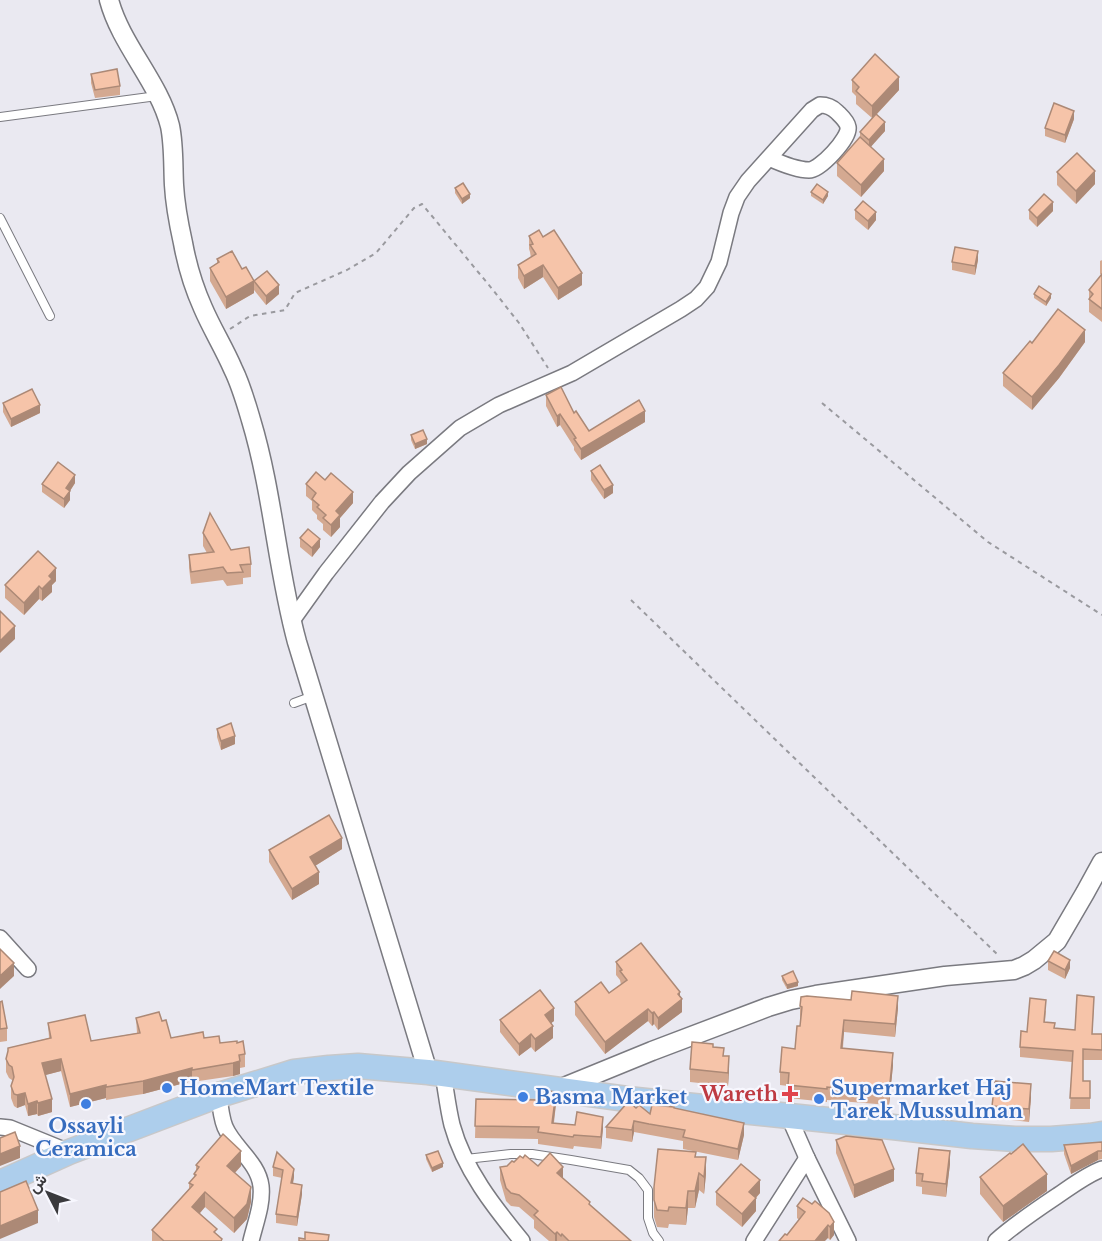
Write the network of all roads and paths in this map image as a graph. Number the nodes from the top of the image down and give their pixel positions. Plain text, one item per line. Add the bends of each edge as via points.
1 (109, 0) edge
2 (157, 96) junction
3 (0, 117) edge
4 (769, 158) junction
5 (0, 218) edge
6 (50, 316) dead end
7 (217, 337) junction
8 (556, 380) junction
9 (822, 403) dead end
10 (631, 600) dead end
11 (1102, 615) edge
12 (291, 622) junction
13 (313, 696) junction
14 (294, 704) dead end
15 (1102, 862) edge
16 (0, 939) edge
17 (28, 969) dead end
18 (1014, 970) junction
19 (436, 1073) junction
20 (559, 1089) junction
21 (219, 1095) junction
22 (789, 1117) junction
23 (3, 1124) edge
24 (1102, 1134) edge
25 (69, 1152) junction
26 (807, 1158) junction
27 (466, 1159) junction
28 (1102, 1169) edge
29 (0, 1183) edge
30 (251, 1241) edge
31 (522, 1241) edge
32 (659, 1241) edge
33 (754, 1241) edge
34 (848, 1241) edge
35 (996, 1241) edge

1 - 2 street via 119,28
2 - 3 lane
2 - 7 street via 171,133 174,189 183,244 195,287
4 - 4 street via 816,106 830,107 848,125 840,145 816,169 807,170
4 - 8 street via 737,197 719,262 707,287 696,299
5 - 6 lane
7 - 8 path via 250,316 285,310 294,293 367,259 422,204 519,323
7 - 12 street via 238,379 253,424
8 - 12 street via 499,405 460,428 435,449 382,502
9 - 11 path via 988,542
10 - 18 path
12 - 13 street
13 - 14 lane
13 - 19 street
15 - 18 street via 1057,941
16 - 17 street
18 - 20 street via 945,976 791,1000
19 - 20 main road
19 - 21 main road via 358,1066 329,1068 294,1072
19 - 27 street
20 - 22 main road
21 - 25 main road
21 - 30 street via 226,1128 261,1185
22 - 24 main road via 972,1137
22 - 26 street
23 - 25 street
25 - 29 main road
26 - 33 street
26 - 34 street
27 - 31 street
27 - 32 lane via 532,1154 629,1170 648,1190 648,1218
28 - 35 street via 1062,1192

